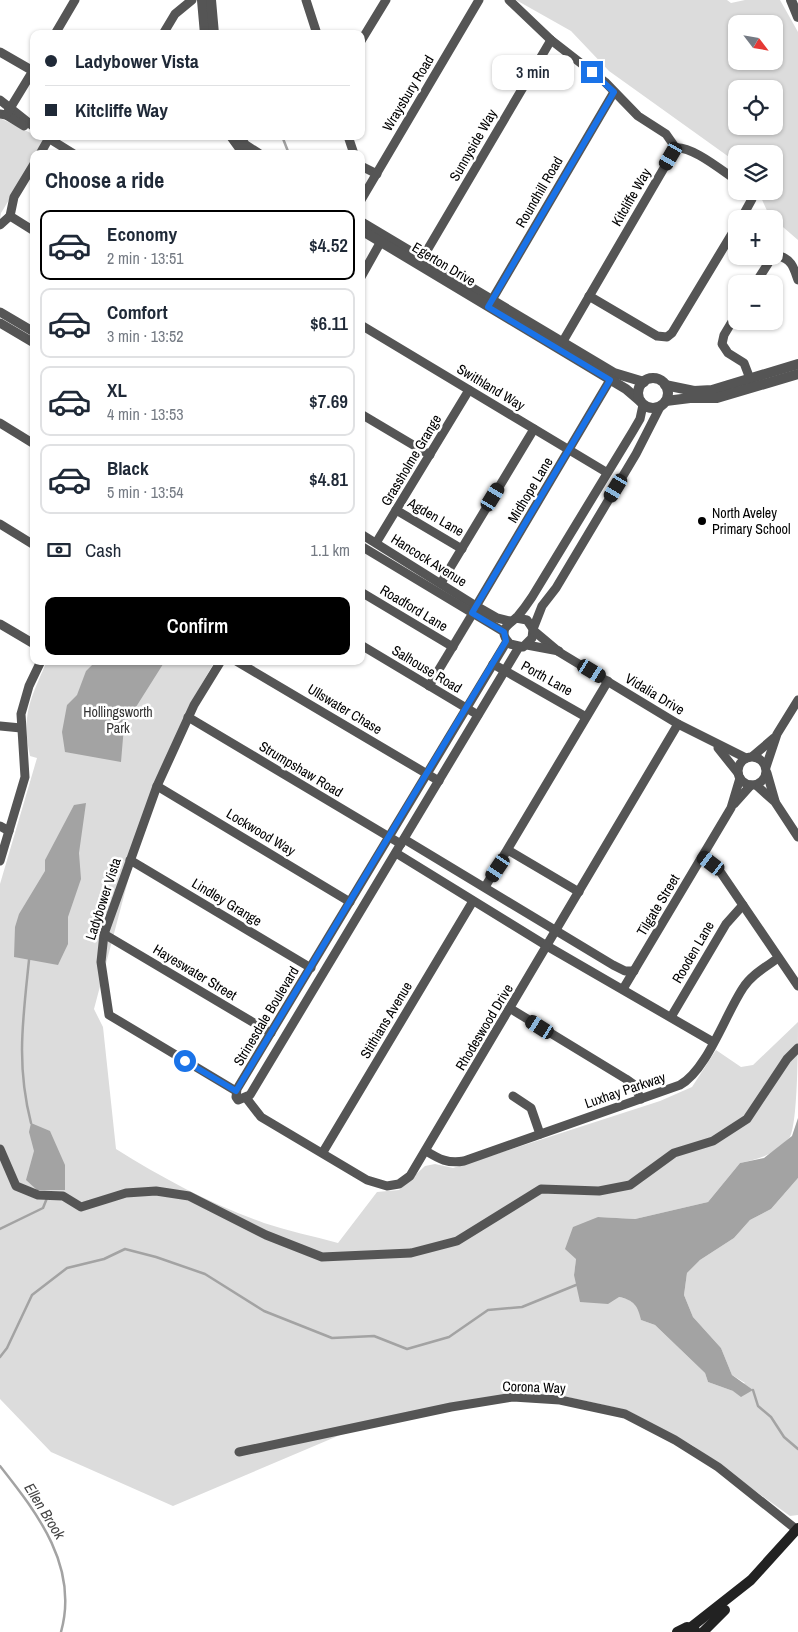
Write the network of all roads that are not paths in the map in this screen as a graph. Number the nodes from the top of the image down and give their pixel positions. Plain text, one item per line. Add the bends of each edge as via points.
1 (75, 0) edge
2 (192, 0) edge
3 (202, 0) edge
4 (211, 0) edge
5 (306, 0) edge
6 (386, 0) edge
7 (479, 0) edge
8 (508, 0) edge
9 (791, 0) edge
10 (798, 17) edge
11 (57, 30) edge
12 (165, 30) edge
13 (205, 30) edge
14 (214, 30) edge
15 (316, 30) edge
16 (365, 34) edge
17 (551, 40) junction
18 (0, 52) edge
19 (30, 68) edge
20 (30, 75) edge
21 (614, 92) junction
22 (0, 100) edge
23 (5, 113) edge
24 (30, 125) edge
25 (30, 129) edge
26 (52, 140) edge
27 (674, 148) junction
28 (68, 150) edge
29 (365, 168) edge
30 (30, 171) edge
31 (377, 174) junction
32 (728, 175) edge
33 (365, 194) edge
34 (10, 216) junction
35 (0, 225) edge
36 (365, 225) edge
37 (30, 228) edge
38 (365, 232) edge
39 (382, 240) junction
40 (728, 240) edge
41 (421, 261) junction
42 (365, 270) edge
43 (761, 275) edge
44 (798, 280) edge
45 (589, 296) junction
46 (490, 304) junction
47 (0, 312) edge
48 (0, 323) edge
49 (365, 328) edge
50 (728, 328) edge
51 (30, 330) edge
52 (30, 341) edge
53 (560, 346) junction
54 (798, 364) edge
55 (798, 374) edge
56 (610, 380) junction
57 (644, 382) junction
58 (752, 383) junction
59 (665, 385) junction
60 (469, 390) junction
61 (641, 403) junction
62 (663, 404) junction
63 (365, 417) edge
64 (0, 423) edge
65 (534, 429) junction
66 (30, 442) edge
67 (570, 450) junction
68 (430, 455) junction
69 (606, 472) junction
70 (396, 510) junction
71 (0, 524) edge
72 (365, 536) edge
73 (30, 543) edge
74 (376, 543) junction
75 (365, 548) edge
76 (462, 549) junction
77 (441, 583) junction
78 (365, 594) edge
79 (474, 611) junction
80 (513, 620) junction
81 (0, 624) edge
82 (533, 630) junction
83 (505, 636) junction
84 (30, 642) edge
85 (523, 646) junction
86 (365, 647) edge
87 (453, 647) junction
88 (559, 652) junction
89 (493, 664) junction
90 (39, 665) edge
91 (218, 665) edge
92 (243, 665) edge
93 (505, 671) junction
94 (608, 681) junction
95 (430, 686) junction
96 (798, 700) edge
97 (466, 708) junction
98 (478, 715) junction
99 (188, 717) junction
100 (586, 717) junction
101 (678, 724) junction
102 (0, 726) edge
103 (21, 728) junction
104 (777, 734) junction
105 (712, 743) junction
106 (749, 757) junction
107 (766, 770) junction
108 (427, 774) junction
109 (739, 775) junction
110 (439, 781) junction
111 (753, 785) junction
112 (157, 786) junction
113 (775, 802) junction
114 (731, 808) junction
115 (0, 826) edge
116 (9, 831) junction
117 (798, 836) edge
118 (388, 837) junction
119 (403, 842) junction
120 (508, 850) junction
121 (396, 853) junction
122 (703, 857) junction
123 (130, 860) junction
124 (0, 861) edge
125 (485, 887) junction
126 (579, 892) junction
127 (473, 901) junction
128 (350, 902) junction
129 (743, 905) junction
130 (556, 930) junction
131 (104, 934) junction
132 (547, 946) junction
133 (778, 958) junction
134 (310, 968) junction
135 (634, 971) junction
136 (798, 986) edge
137 (623, 989) junction
138 (511, 1009) junction
139 (671, 1017) junction
140 (271, 1033) junction
141 (713, 1042) junction
142 (798, 1048) edge
143 (236, 1091) junction
144 (513, 1096) dead end
145 (247, 1098) junction
146 (640, 1099) junction
147 (540, 1134) junction
148 (0, 1149) edge
149 (426, 1151) junction
150 (323, 1152) junction
151 (239, 1452) dead end
152 (798, 1529) edge
153 (751, 1580) junction
154 (694, 1630) edge
155 (677, 1632) edge
156 (704, 1632) edge

1 - 11 street
2 - 12 street via 175,14
3 - 13 street
4 - 14 street
5 - 15 street
6 - 16 street
7 - 31 street, Wraysbury Road
8 - 17 street
9 - 10 street
17 - 21 street
17 - 41 street, Sunnyside Way
18 - 19 street
20 - 23 street
21 - 27 street via 644,120 671,138
21 - 46 street, Roundhill Road
22 - 23 street
23 - 24 street
23 - 25 street
26 - 28 street
27 - 32 street via 691,151
27 - 45 street, Kitcliffe Way
29 - 31 street
30 - 34 street via 14,197
31 - 33 street, Wraysbury Road
34 - 35 street
34 - 37 street
36 - 39 street, Egerton Drive
38 - 39 street, Egerton Drive
39 - 41 street, Egerton Drive
39 - 42 street
40 - 45 street via 667,337 657,336
41 - 46 street, Egerton Drive
43 - 44 street via 769,262 780,256 791,263
45 - 53 street, Kitcliffe Way
46 - 53 street, Egerton Drive
47 - 51 street
48 - 52 street
49 - 60 street, Swithland Way
50 - 58 street via 722,344 728,353 744,363
53 - 56 street, Egerton Drive
53 - 57 street, Egerton Drive via 614,373
54 - 58 street, Egerton Drive
55 - 58 street, Egerton Drive
56 - 61 street, Egerton Drive
56 - 67 street, Midhope Lane
57 - 59 street, Egerton Drive via 653,378
57 - 61 street via 638,390
58 - 59 street, Egerton Drive via 694,391
58 - 62 street, Egerton Drive via 717,398 690,398
59 - 62 street via 668,396
60 - 65 street, Swithland Way
60 - 68 street, Grassholme Grange
61 - 62 street, Egerton Drive via 651,408
61 - 69 street via 637,425
62 - 82 street via 556,588 542,606
63 - 68 street
64 - 66 street
65 - 67 street, Swithland Way
65 - 76 street
67 - 69 street, Swithland Way
67 - 79 street, Midhope Lane
68 - 70 street, Grassholme Grange
69 - 80 street via 532,596
70 - 74 street, Grassholme Grange
70 - 76 street, Agden Lane
71 - 73 street
72 - 74 street, Hancock Avenue
74 - 77 street, Hancock Avenue
75 - 79 street, Hancock Avenue
76 - 77 street
77 - 79 street, Hancock Avenue
78 - 87 street, Roadford Lane
79 - 80 street, Hancock Avenue
79 - 83 street, Hancock Avenue
79 - 87 street, Midhope Lane
80 - 82 street via 527,620
80 - 83 street
81 - 84 street
82 - 85 street via 532,638
82 - 88 street, Vidalia Drive
83 - 85 street
83 - 89 street, Strinesdale Boulevard
85 - 88 street, Vidalia Drive
85 - 93 street, Strinesdale Boulevard
86 - 95 street, Salhouse Road
87 - 95 street, Midhope Lane
88 - 94 street, Vidalia Drive
89 - 93 street, Porth Lane
89 - 97 street, Strinesdale Boulevard
90 - 103 street via 24,702
91 - 99 street, Ladybower Vista
92 - 108 street, Ullswater Chase
93 - 98 street, Strinesdale Boulevard
93 - 100 street, Porth Lane
94 - 100 street
94 - 101 street, Vidalia Drive
95 - 97 street, Salhouse Road
96 - 104 street
97 - 98 street, Salhouse Road
97 - 108 street, Strinesdale Boulevard
98 - 110 street, Strinesdale Boulevard
99 - 112 street, Ladybower Vista
99 - 118 street, Strumpshaw Road
100 - 120 street
101 - 105 street, Vidalia Drive
101 - 126 street, Rhodeswood Drive
102 - 103 street
103 - 116 street via 25,777
104 - 106 street
104 - 107 street
105 - 106 street, Vidalia Drive
105 - 109 street, Vidalia Drive via 732,762
106 - 107 street via 761,760
106 - 109 street via 740,764
107 - 111 street via 763,780
107 - 113 street
108 - 110 street, Ullswater Chase
108 - 118 street, Strinesdale Boulevard
109 - 111 street
109 - 114 street, Tilgate Street
110 - 119 street, Strinesdale Boulevard
111 - 113 street
111 - 114 street, Tilgate Street
112 - 123 street, Ladybower Vista
112 - 128 street, Lockwood Way
113 - 117 street
114 - 122 street, Tilgate Street
115 - 116 street
116 - 124 street
118 - 119 street, Strumpshaw Road
118 - 128 street, Strinesdale Boulevard
119 - 121 street, Strinesdale Boulevard
119 - 125 street, Strumpshaw Road
120 - 125 street
120 - 126 street
121 - 127 street
121 - 145 street, Strinesdale Boulevard
122 - 129 street via 716,867
122 - 135 street, Tilgate Street
123 - 131 street, Ladybower Vista
123 - 134 street, Lindley Grange
125 - 130 street, Strumpshaw Road
126 - 130 street, Rhodeswood Drive
127 - 132 street
127 - 150 street, Stithians Avenue
128 - 134 street, Strinesdale Boulevard
129 - 133 street
129 - 139 street, Rooden Lane via 726,924
130 - 132 street, Rhodeswood Drive
130 - 135 street, Strumpshaw Road via 613,965
131 - 140 street, Hayeswater Street
131 - 143 street, Ladybower Vista via 101,962 109,1014
132 - 137 street
132 - 138 street, Rhodeswood Drive
133 - 136 street
133 - 141 street, Luxhay Parkway via 744,986
134 - 140 street, Strinesdale Boulevard
135 - 137 street, Tilgate Street
137 - 139 street
138 - 146 street via 626,1079 633,1084
138 - 149 street, Rhodeswood Drive
139 - 141 street
140 - 143 street, Strinesdale Boulevard
141 - 146 street, Luxhay Parkway via 688,1081
142 - 148 street via 787,1059 747,1119 713,1141 674,1153 630,1185 599,1191 541,1189 457,1242 411,1253 322,1257 266,1235 189,1196 156,1191 126,1193 81,1207 64,1196 38,1195 16,1186
143 - 145 street via 238,1100
144 - 147 street via 531,1108
145 - 150 street, Rhodeswood Drive via 261,1117
146 - 147 street, Luxhay Parkway
147 - 149 street, Luxhay Parkway via 453,1163
149 - 150 street, Rhodeswood Drive via 410,1176 399,1184 387,1186 367,1180
151 - 152 street, Corona Way via 450,1406 513,1397 560,1400 625,1414 675,1440 718,1466
152 - 153 main road
153 - 154 main road
153 - 156 main road
154 - 155 main road via 683,1628

